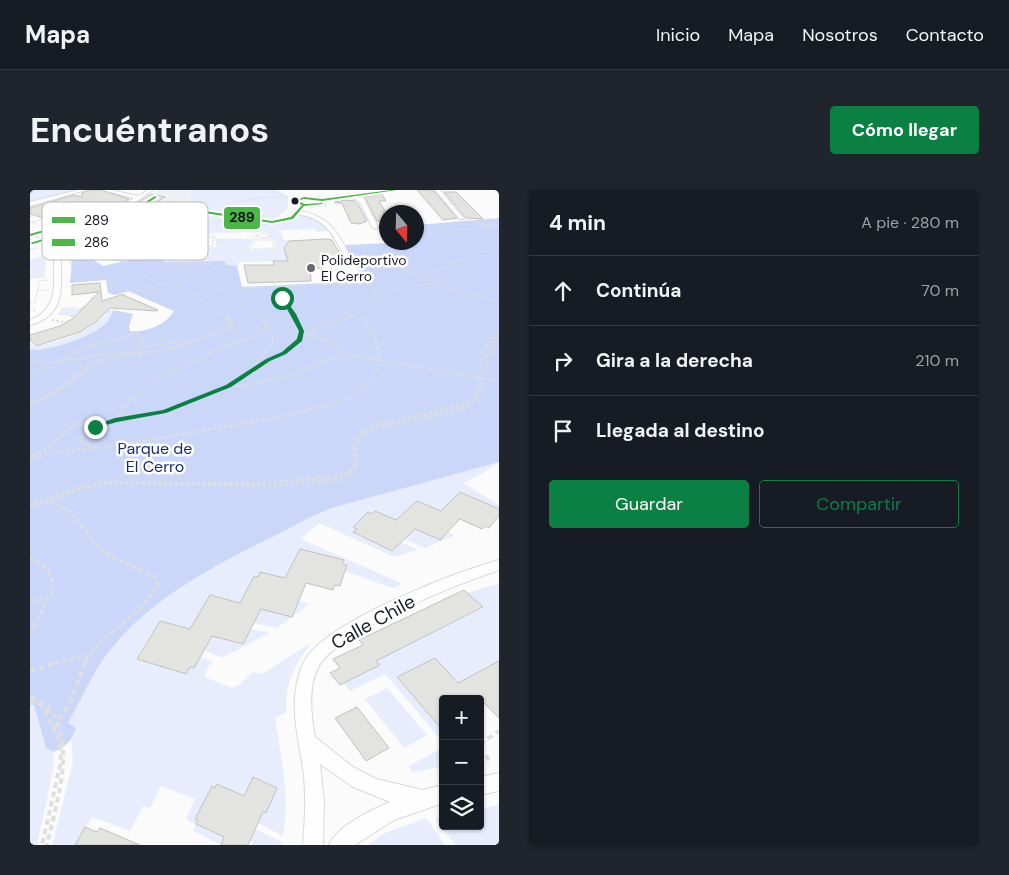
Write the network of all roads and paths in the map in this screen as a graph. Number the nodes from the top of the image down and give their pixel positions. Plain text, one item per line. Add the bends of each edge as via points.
1 (84, 190) edge
2 (105, 190) edge
3 (152, 190) edge
4 (272, 190) edge
5 (396, 190) edge
6 (436, 190) edge
7 (109, 195) dead end
8 (295, 196) joint
9 (356, 196) junction
10 (92, 197) dead end
11 (139, 198) junction
12 (288, 198) junction
13 (304, 198) junction
14 (90, 200) junction
15 (322, 200) junction
16 (73, 202) dead end
17 (82, 202) edge
18 (98, 202) edge
19 (134, 202) edge
20 (236, 202) dead end
21 (30, 204) edge
22 (303, 205) junction
23 (208, 212) edge
24 (298, 212) junction
25 (465, 219) joint
26 (375, 226) dead end
27 (494, 226) junction
28 (499, 227) edge
29 (42, 232) edge
30 (208, 234) edge
31 (424, 234) edge
32 (30, 236) edge
33 (208, 238) edge
34 (214, 238) junction
35 (257, 239) junction
36 (221, 240) junction
37 (42, 242) edge
38 (360, 244) dead end
39 (208, 246) edge
40 (387, 250) edge
41 (499, 250) edge
42 (366, 256) junction
43 (58, 260) edge
44 (380, 260) junction
45 (351, 262) dead end
46 (69, 264) dead end
47 (87, 264) dead end
48 (166, 264) dead end
49 (198, 264) junction
50 (30, 267) edge
51 (30, 271) edge
52 (361, 274) dead end
53 (372, 274) junction
54 (366, 275) junction
55 (46, 277) dead end
56 (30, 278) edge
57 (427, 278) junction
58 (50, 280) dead end
59 (450, 286) junction
60 (277, 288) junction
61 (395, 289) junction
62 (49, 290) dead end
63 (38, 291) junction
64 (43, 297) dead end
65 (37, 298) junction
66 (374, 300) junction
67 (499, 302) edge
68 (30, 303) edge
69 (361, 312) junction
70 (57, 314) dead end
71 (74, 316) dead end
72 (51, 319) dead end
73 (64, 322) dead end
74 (30, 324) edge
75 (266, 326) junction
76 (499, 332) edge
77 (308, 334) junction
78 (499, 337) edge
79 (198, 339) junction
80 (300, 340) junction
81 (148, 352) junction
82 (343, 354) junction
83 (380, 359) junction
84 (30, 360) edge
85 (51, 363) junction
86 (255, 369) junction
87 (30, 377) edge
88 (483, 378) junction
89 (499, 381) edge
90 (229, 386) junction
91 (30, 405) edge
92 (115, 420) junction
93 (102, 448) junction
94 (31, 460) edge
95 (48, 502) junction
96 (30, 505) edge
97 (30, 558) edge
98 (499, 564) edge
99 (30, 600) edge
100 (44, 601) junction
101 (30, 633) edge
102 (88, 656) junction
103 (30, 671) edge
104 (30, 698) edge
105 (55, 726) junction
106 (499, 731) edge
107 (484, 741) edge
108 (307, 742) junction
109 (484, 753) edge
110 (489, 760) dead end
111 (499, 782) edge
112 (484, 785) edge
113 (439, 795) edge
114 (422, 799) junction
115 (42, 845) edge
116 (47, 845) edge
117 (313, 845) edge
118 (340, 845) edge

1 - 21 street
2 - 11 street
3 - 11 street
4 - 12 path
5 - 9 street
6 - 25 street
7 - 14 path
8 - 12 path
8 - 13 street
9 - 15 street
9 - 26 street via 361,199
10 - 16 path
11 - 19 street
12 - 20 path via 264,197
13 - 15 street
13 - 22 street via 295,202
14 - 17 path
14 - 18 path
15 - 22 street via 324,202 319,205
22 - 24 street
23 - 24 street via 266,222 286,221
24 - 45 street via 317,216 330,224
25 - 27 path
27 - 28 path
27 - 31 path
29 - 32 street
30 - 34 path
32 - 37 street
33 - 34 path
34 - 36 path
34 - 36 path
34 - 39 path via 213,246
35 - 35 path via 254,235 260,233 272,236
35 - 35 path via 252,244 253,249 274,248 272,240
35 - 36 path
38 - 42 path
40 - 44 path
41 - 57 path via 480,252 433,272
42 - 44 path
42 - 53 path via 365,268
43 - 74 street via 54,308 46,317
44 - 57 path
46 - 79 path via 89,266 99,276 112,280 117,289 158,294 139,282 138,275 185,288 223,313 230,323 226,330
47 - 91 path via 100,275 114,280 118,288 157,293 137,282 134,276 139,274 187,288 225,313 233,326 228,331 173,349 95,364 64,388
48 - 49 path
49 - 60 path via 216,266 240,287
49 - 75 path via 216,287 241,301
50 - 51 path via 35,269
52 - 54 path
53 - 54 path
53 - 61 path
54 - 60 path via 359,283
54 - 66 path via 373,281
55 - 56 path
57 - 59 path
58 - 63 path via 39,281
59 - 61 path via 418,284
59 - 67 path
60 - 80 path via 302,331
61 - 66 path
62 - 63 path
63 - 65 path
64 - 65 path
65 - 68 path via 36,303
66 - 69 path
69 - 77 path via 325,324
69 - 83 path
70 - 71 path
72 - 73 path
75 - 86 path via 272,331 273,344 257,359
75 - 92 path via 253,337 148,383
76 - 88 path via 483,354
77 - 80 path
77 - 82 path via 329,342
78 - 88 path via 487,357
79 - 81 path
79 - 85 path via 144,346 141,345 144,338 135,333 87,346
80 - 86 path
81 - 85 path via 99,355
81 - 91 path via 87,366 62,387
82 - 83 path
82 - 90 path via 296,374
83 - 88 path
83 - 93 path via 374,378 359,391 289,416
84 - 85 path
85 - 87 path
86 - 90 path
88 - 89 path
88 - 95 path via 479,398 464,409 367,432 358,439 356,446 358,469 343,479 274,486 111,483 82,488
88 - 96 path via 475,398 466,405 375,426 359,434 351,446 354,468 345,475 267,483 97,482
90 - 92 path via 164,412
92 - 93 path via 80,437 84,444
92 - 94 path via 74,424
93 - 94 path via 50,453
95 - 96 path
95 - 102 path via 79,519 100,550 114,560 155,577 158,583 154,595 135,615
97 - 100 path via 47,566 53,575 52,596
98 - 108 street, Calle Chile via 415,598 327,646 314,660 304,690 302,710
99 - 100 path
100 - 101 path via 44,609
102 - 103 path
102 - 105 path via 68,708
104 - 105 path via 45,709
105 - 115 path via 61,761
105 - 116 path via 64,743 65,760
106 - 107 path
108 - 114 street via 359,782 399,796
108 - 117 street, Calle Chile via 316,808
109 - 110 path
111 - 112 street
113 - 114 street
114 - 118 street via 381,814

